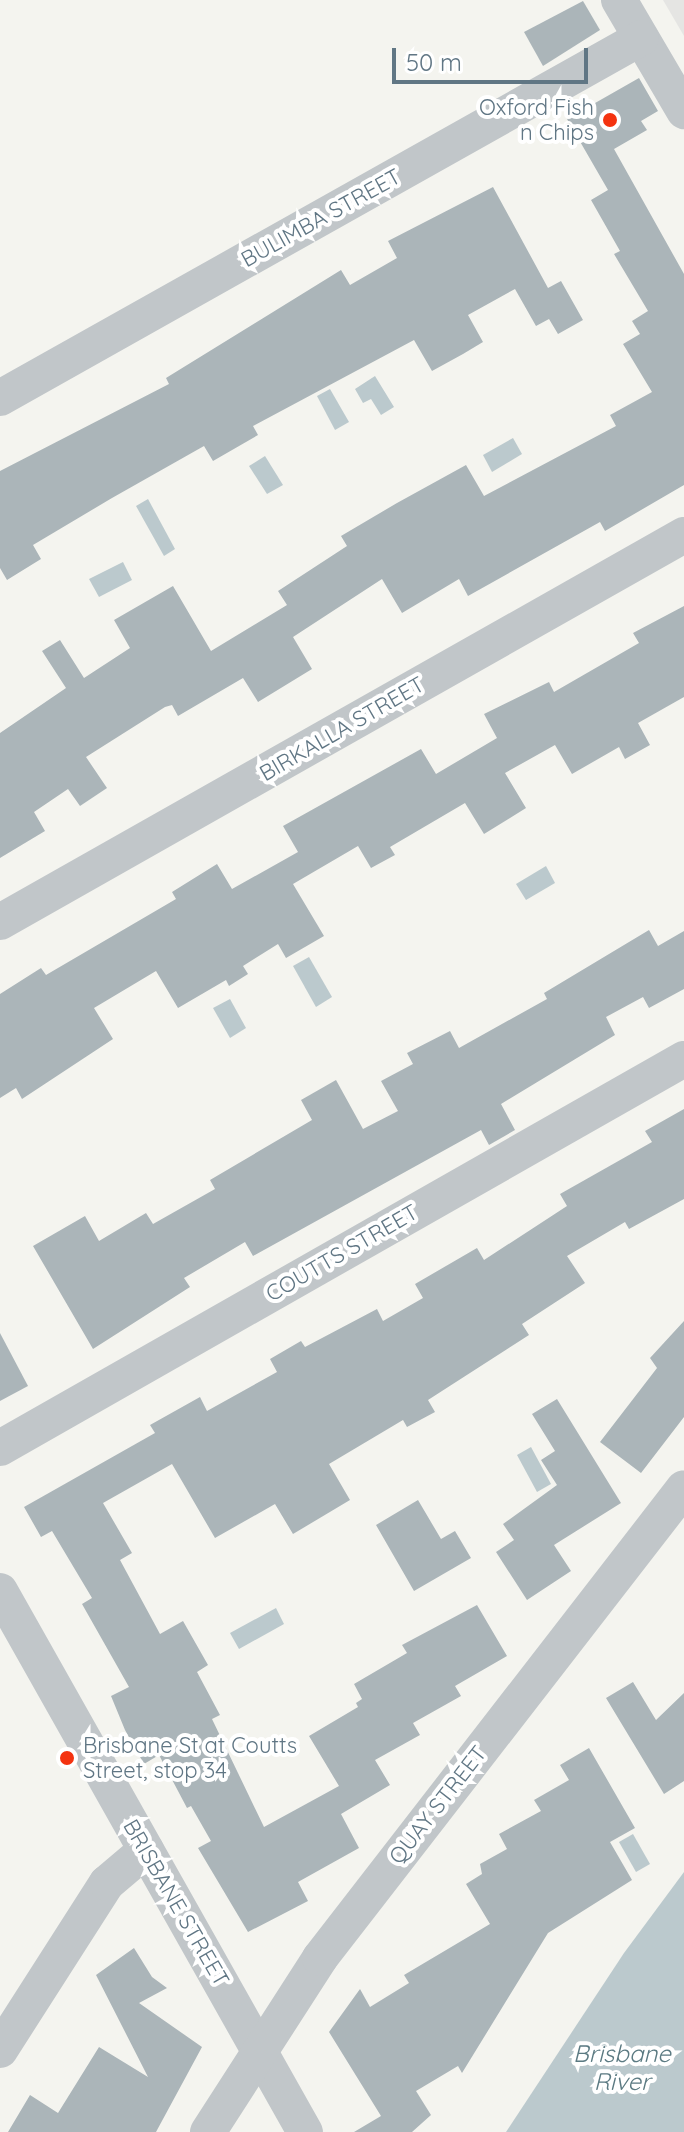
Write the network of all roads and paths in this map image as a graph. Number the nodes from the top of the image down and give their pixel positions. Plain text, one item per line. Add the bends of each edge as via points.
1 (619, 0) edge
2 (641, 38) junction
3 (684, 111) edge
4 (0, 398) edge
5 (684, 535) edge
6 (0, 922) edge
7 (684, 1059) edge
8 (0, 1448) edge
9 (684, 1488) edge
10 (0, 1591) edge
11 (146, 1850) junction
12 (258, 2048) junction
13 (0, 2050) edge
14 (208, 2132) edge
15 (305, 2132) edge

1 - 2 street
2 - 3 street
2 - 4 street, BULIMBA STREET
5 - 6 street, BIRKALLA STREET
7 - 8 street, COUTTS STREET
9 - 12 street, QUAY STREET via 320,1958
10 - 11 street, BRISBANE STREET
11 - 12 street, BRISBANE STREET
11 - 13 street via 107,1883
12 - 14 street, QUAY STREET
12 - 15 street, BRISBANE STREET

